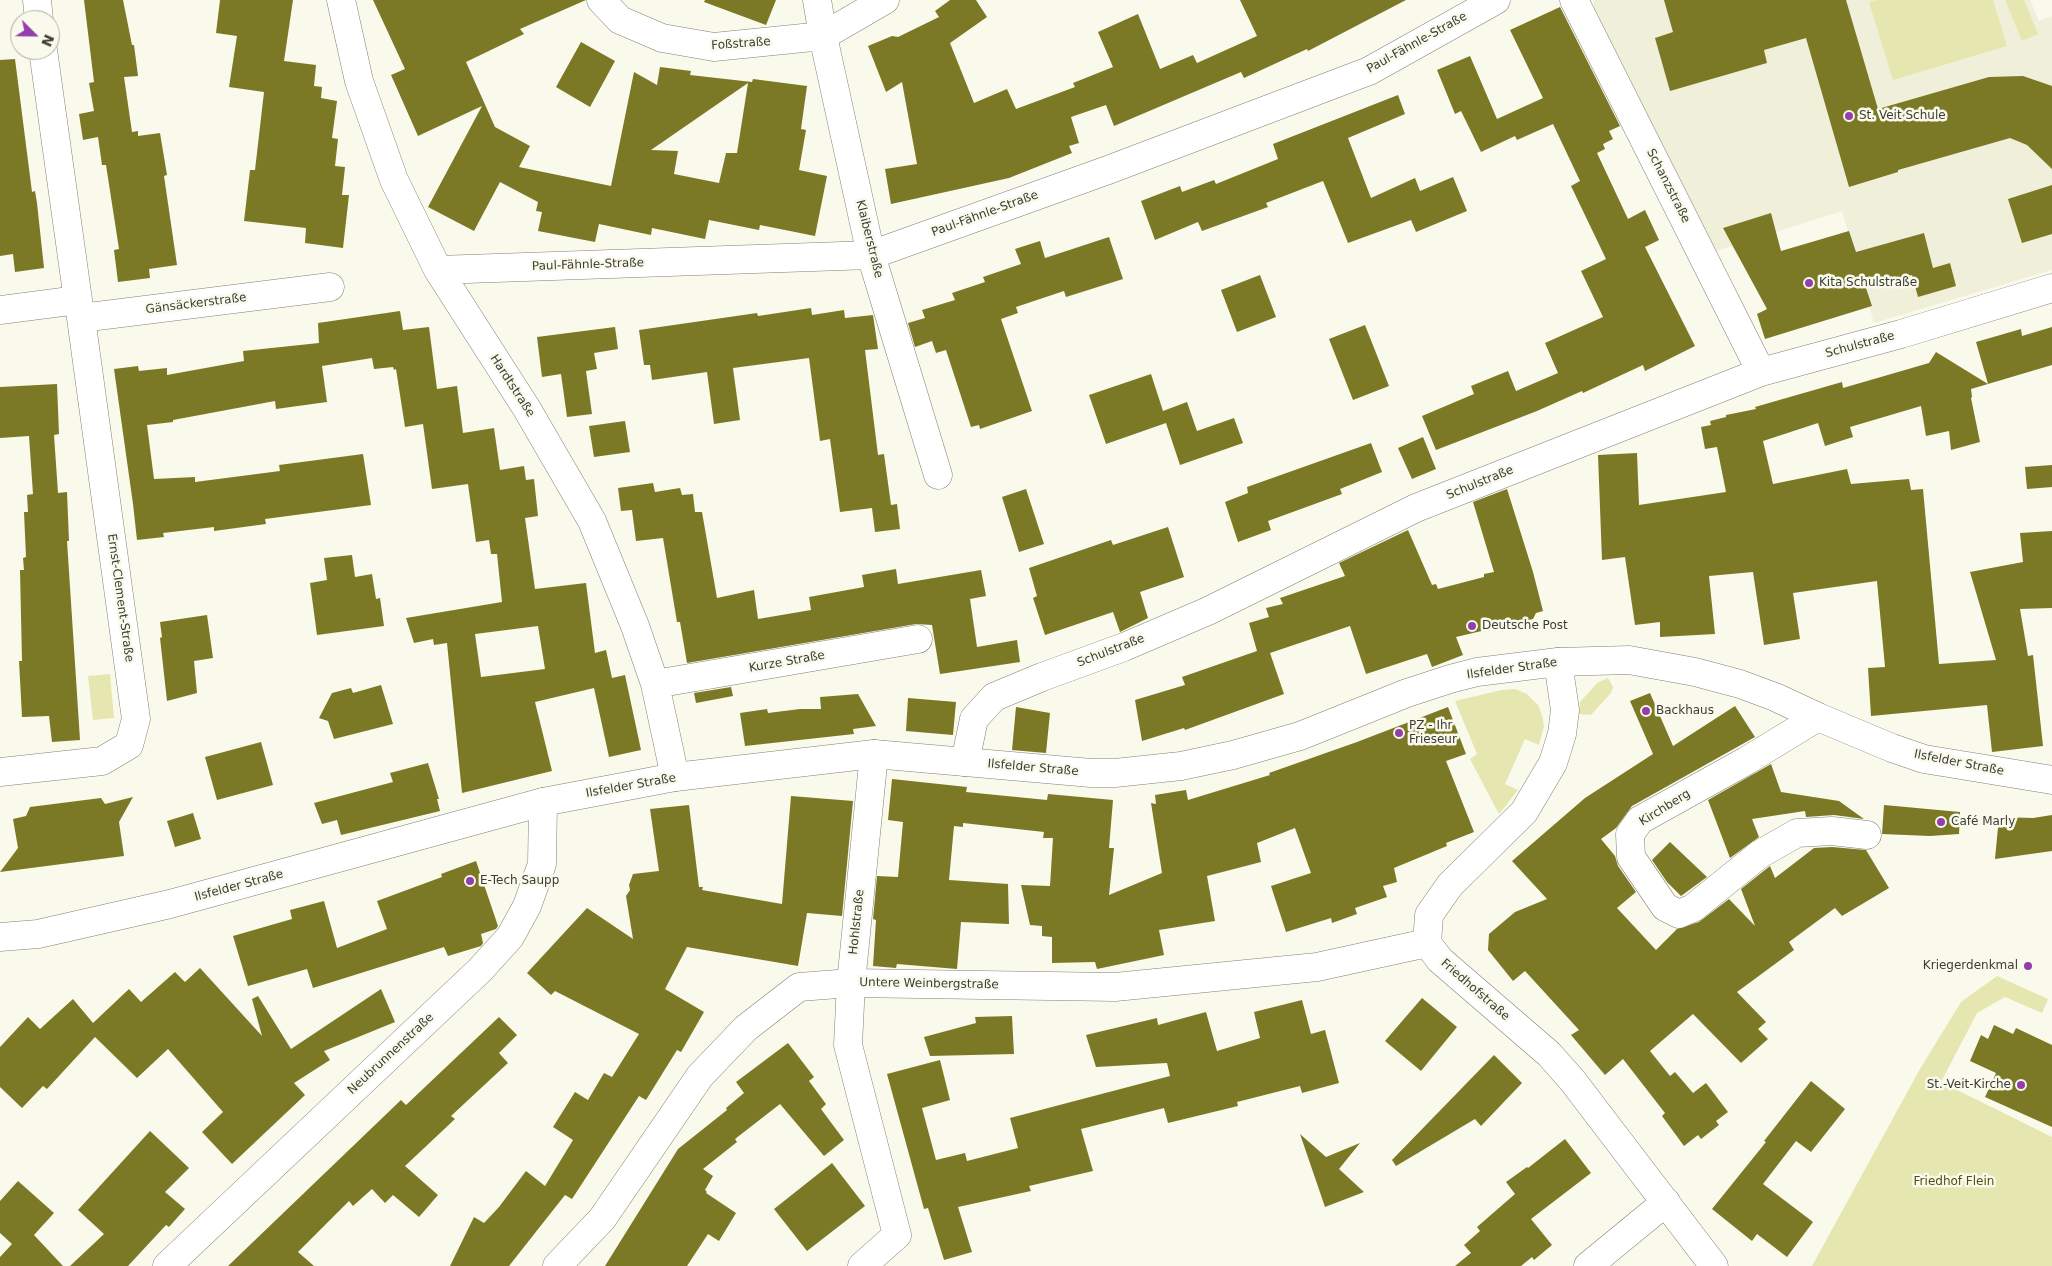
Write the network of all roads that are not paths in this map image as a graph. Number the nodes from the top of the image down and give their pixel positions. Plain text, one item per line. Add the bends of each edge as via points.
1 (341, 0) edge
2 (600, 0) edge
3 (817, 0) edge
4 (885, 0) edge
5 (1496, 0) edge
6 (1574, 0) edge
7 (823, 36) junction
8 (45, 60) edge
9 (871, 255) junction
10 (438, 270) junction
11 (330, 287) dead end
12 (2052, 288) edge
13 (80, 309) junction
14 (0, 310) edge
15 (1762, 372) junction
16 (938, 475) dead end
17 (918, 639) dead end
18 (1558, 662) junction
19 (655, 684) junction
20 (1818, 717) junction
21 (874, 754) junction
22 (965, 762) junction
23 (0, 772) edge
24 (675, 777) junction
25 (2052, 780) edge
26 (543, 802) junction
27 (1867, 835) dead end
28 (0, 936) edge
29 (1427, 943) junction
30 (850, 983) junction
31 (1666, 1202) junction
32 (167, 1266) edge
33 (557, 1266) edge
34 (862, 1266) edge
35 (1588, 1266) edge
36 (1714, 1266) edge

1 - 10 street, Hardtstraße via 359,81 394,180
2 - 7 street, Foßstraße via 620,20 662,38 714,47
3 - 7 street, Klaiberstraße
4 - 7 street, Foßstraße
5 - 9 street, Paul-Fähnle-Straße via 1369,71
6 - 15 street, Schanzstraße
7 - 9 street, Klaiberstraße
8 - 13 street
9 - 10 street, Paul-Fähnle-Straße
9 - 16 street, Klaiberstraße
10 - 19 street, Hardtstraße via 527,409 592,521
11 - 13 street, Gänsäckerstraße
12 - 15 street, Schulstraße
13 - 14 street, Gänsäckerstraße
13 - 23 street, Ernst-Clement-Straße via 136,718 129,745 102,761
15 - 22 street, Schulstraße via 1416,508 1208,611 994,697 974,719
17 - 19 street, Kurze Straße
18 - 20 street, Ilsfelder Straße via 1628,660 1695,672 1740,684
18 - 22 street, Ilsfelder Straße via 1477,672 1450,679 1300,736 1181,766 1091,773
18 - 29 street via 1565,710 1553,763 1524,812 1450,885 1429,915
19 - 24 street, Hardtstraße
20 - 25 street, Ilsfelder Straße via 1924,759
20 - 27 street, Kirchberg via 1640,820 1630,834 1631,857 1666,907 1679,914 1693,908 1760,854 1797,833 1832,831
21 - 22 street, Ilsfelder Straße
21 - 24 street, Ilsfelder Straße
21 - 30 street, Hohlstraße
24 - 26 street, Ilsfelder Straße
26 - 28 street, Ilsfelder Straße via 170,904 38,934
26 - 32 street, Neubrunnenstraße via 542,864 527,906 510,937 480,970
29 - 30 street, Untere Weinbergstraße via 1317,966 1115,987
29 - 31 street, Friedhofstraße via 1440,960 1549,1054
30 - 33 street, Untere Weinbergstraße via 799,987 746,1028 700,1076 602,1219
30 - 34 street, Hohlstraße via 848,1045 897,1235
31 - 35 street
31 - 36 street, Friedhofstraße

